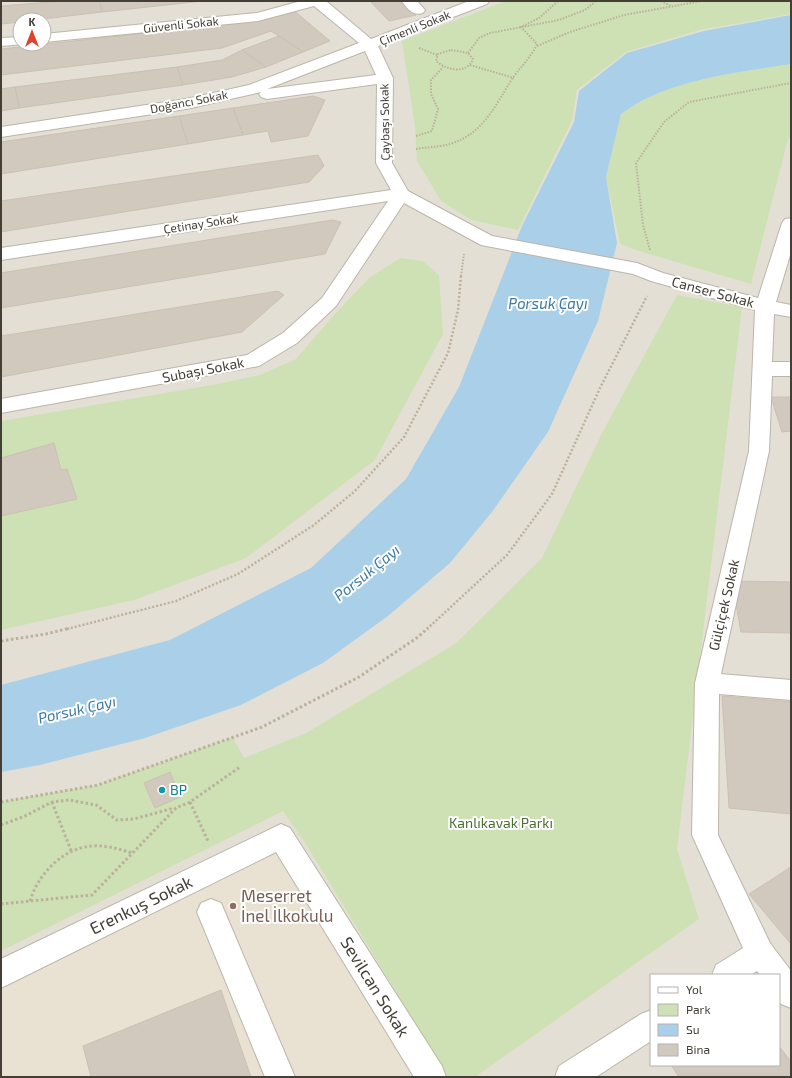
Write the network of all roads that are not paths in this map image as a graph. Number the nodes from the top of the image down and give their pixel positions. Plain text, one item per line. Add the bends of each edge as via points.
1 (317, 1) edge
2 (482, 1) edge
3 (52, 37) edge
4 (12, 41) edge
5 (1, 42) edge
6 (370, 45) junction
7 (385, 78) junction
8 (186, 104) junction
9 (1, 132) edge
10 (401, 194) junction
11 (791, 223) edge
12 (1, 254) edge
13 (766, 306) junction
14 (791, 311) edge
15 (791, 368) edge
16 (762, 369) junction
17 (1, 406) edge
18 (707, 683) junction
19 (791, 690) edge
20 (281, 836) joint
21 (211, 912) dead end
22 (760, 953) junction
23 (1, 974) edge
24 (728, 974) edge
25 (776, 974) edge
26 (780, 979) edge
27 (791, 994) edge
28 (650, 1025) edge
29 (280, 1077) edge
30 (431, 1077) edge
31 (570, 1077) edge

1 - 3 street, Güvenli Sokak via 258,16
1 - 6 street, Çaybaşı Sokak
2 - 6 street, Çimenli Sokak
4 - 5 street
6 - 7 street, Çaybaşı Sokak
6 - 8 street, Doğancı Sokak via 254,89
7 - 8 street
7 - 10 street, Çaybaşı Sokak via 384,163
8 - 9 street, Doğancı Sokak
10 - 12 street, Çetinay Sokak
10 - 13 street, Canser Sokak via 479,236 637,270
10 - 17 street, Subaşı Sokak via 329,302 290,338 252,361
11 - 13 street, Gülçiçek Sokak
13 - 14 street, Canser Sokak
13 - 16 street, Gülçiçek Sokak
15 - 16 street
16 - 18 street, Gülçiçek Sokak via 759,451
18 - 19 street
18 - 22 street, Gülçiçek Sokak via 705,835
20 - 23 street, Erenkuş Sokak
20 - 30 street, Sevilcan Sokak
21 - 29 street
22 - 24 street
22 - 25 street, Gülçiçek Sokak
26 - 27 street
28 - 31 street

